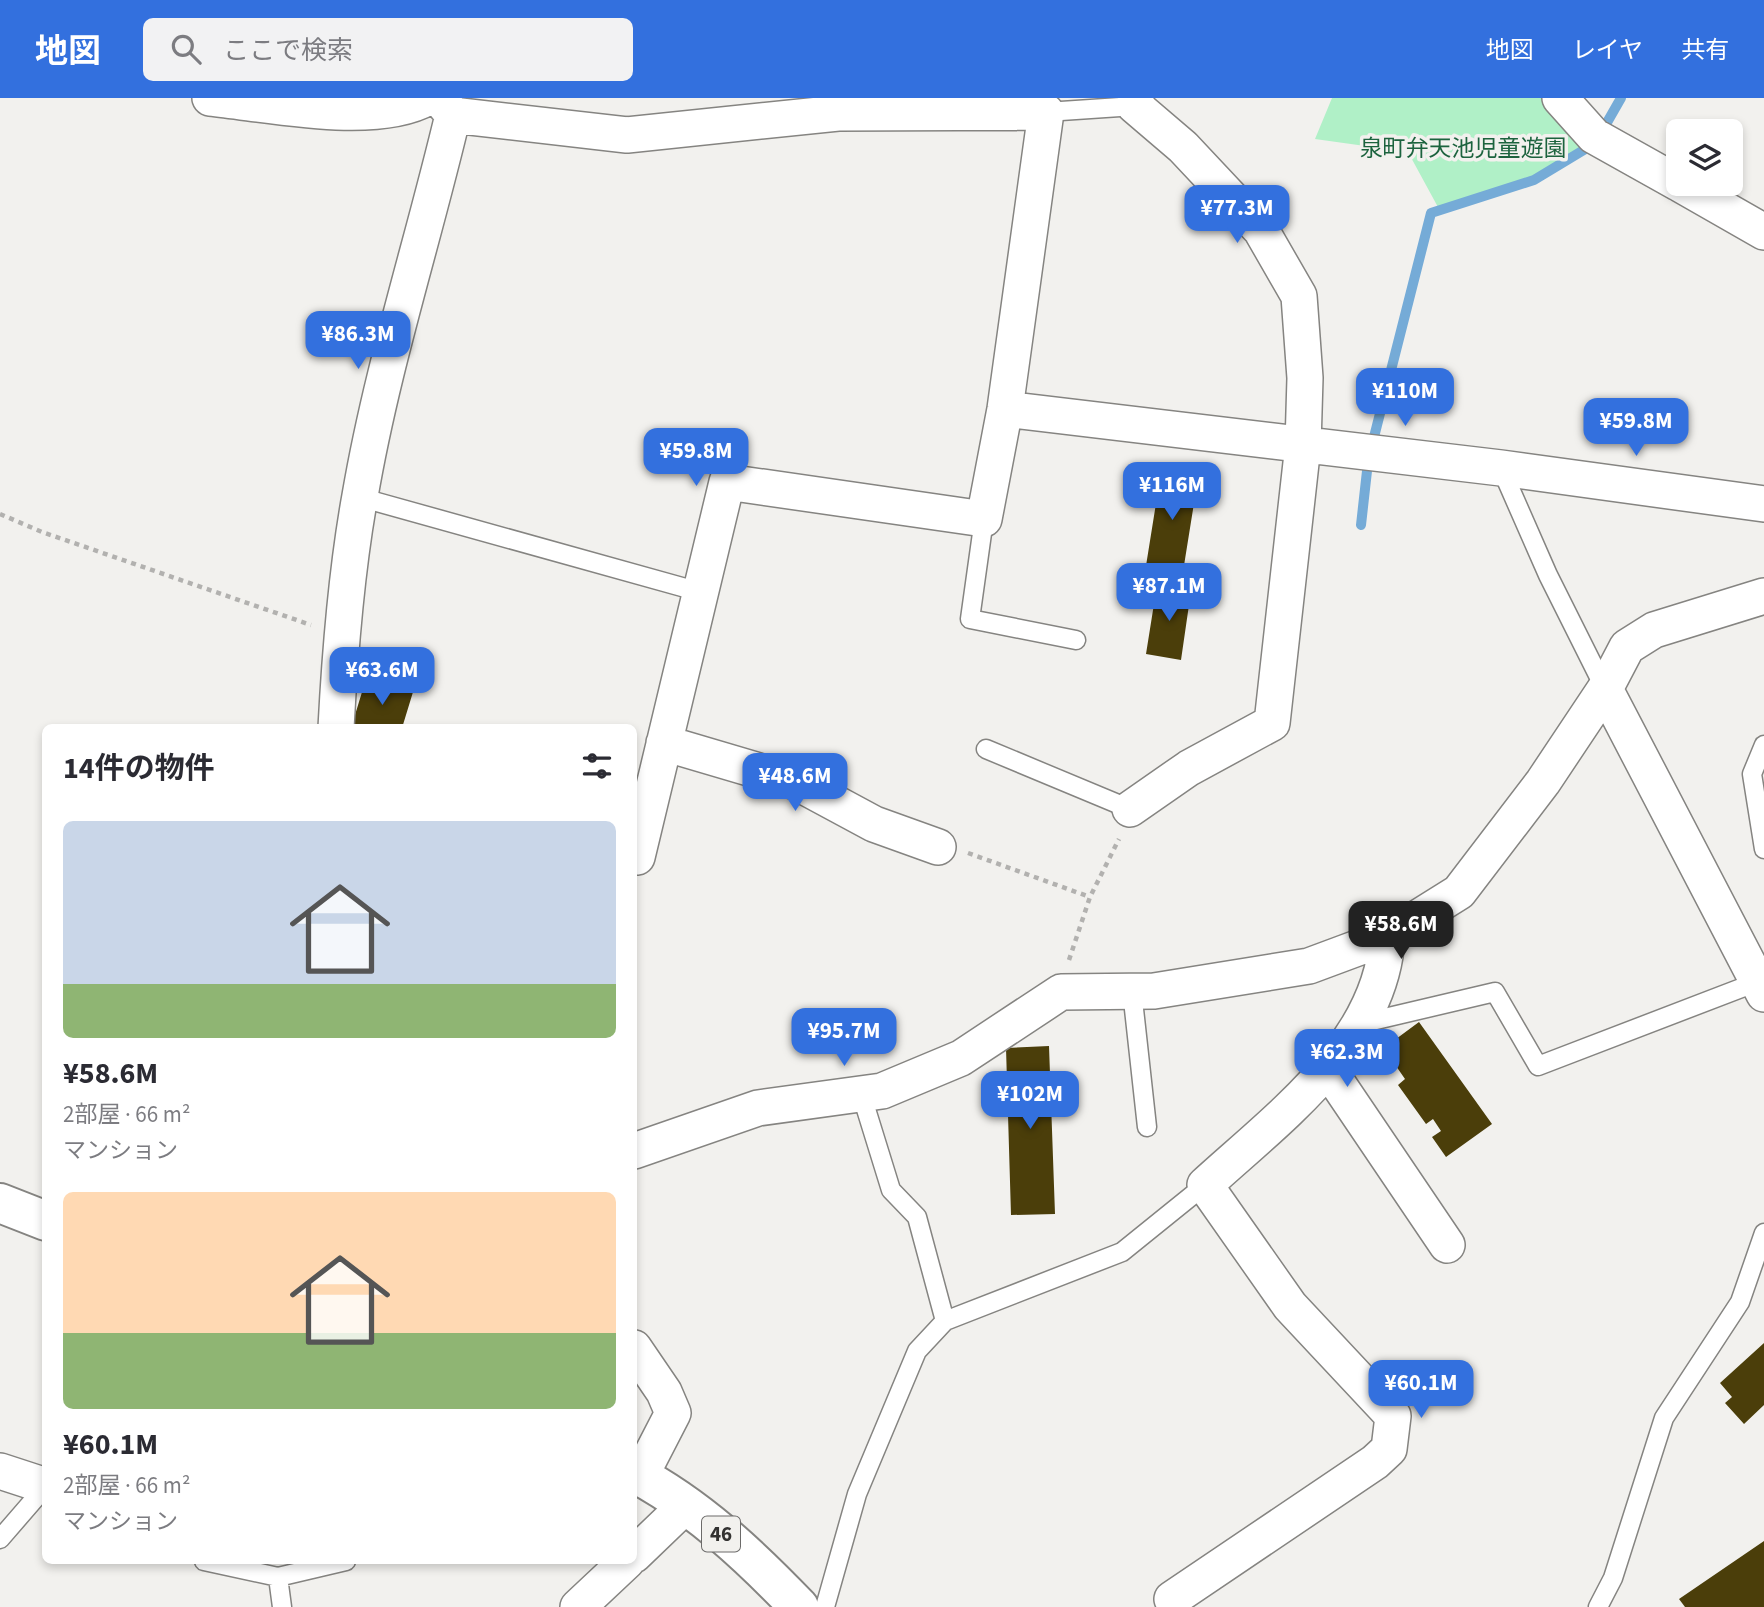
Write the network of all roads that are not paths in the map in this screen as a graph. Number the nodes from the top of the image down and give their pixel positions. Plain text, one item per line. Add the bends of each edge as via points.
1 (210, 98) edge
2 (1560, 98) edge
3 (1135, 102) edge
4 (440, 104) edge
5 (1046, 112) junction
6 (1666, 176) edge
7 (1702, 196) edge
8 (1764, 232) edge
9 (1005, 409) junction
10 (1303, 445) junction
11 (1501, 468) junction
12 (359, 496) junction
13 (1764, 504) edge
14 (984, 519) junction
15 (700, 592) junction
16 (1764, 596) edge
17 (1076, 639) dead end
18 (1605, 689) junction
19 (336, 724) edge
20 (664, 743) junction
21 (1764, 745) edge
22 (986, 749) dead end
23 (1130, 809) joint
24 (938, 847) road end
25 (637, 848) edge
26 (1764, 849) edge
27 (1387, 937) junction
28 (1761, 982) edge
29 (1132, 991) junction
30 (1362, 1018) junction
31 (1328, 1069) junction
32 (861, 1093) junction
33 (1147, 1127) dead end
34 (637, 1150) edge
35 (1205, 1185) junction
36 (0, 1203) edge
37 (42, 1219) edge
38 (1764, 1233) edge
39 (1447, 1245) dead end
40 (945, 1321) junction
41 (637, 1352) edge
42 (0, 1471) edge
43 (637, 1475) edge
44 (42, 1486) edge
45 (42, 1490) edge
46 (687, 1505) junction
47 (0, 1539) edge
48 (637, 1552) edge
49 (218, 1564) edge
50 (333, 1564) edge
51 (624, 1564) edge
52 (278, 1577) junction
53 (1172, 1599) dead end
54 (282, 1607) edge
55 (578, 1607) edge
56 (799, 1607) edge
57 (825, 1607) edge
58 (1598, 1607) edge

1 - 4 street via 360,113
2 - 6 street via 1594,136
3 - 5 lane
3 - 10 street via 1261,230 1299,296 1306,377
4 - 5 street via 627,135 838,113
4 - 12 street
5 - 9 street
7 - 8 street
9 - 10 street
9 - 14 street
10 - 11 street
10 - 23 street via 1272,723 1189,768
11 - 13 street
11 - 18 lane
12 - 15 lane
12 - 19 street via 341,636
14 - 15 street via 727,482
14 - 17 lane via 970,619
15 - 20 street
16 - 18 street via 1654,630 1628,647
18 - 27 street via 1543,782 1459,892
18 - 28 street
20 - 24 street via 796,782 874,824
20 - 25 street
21 - 26 lane via 1752,774
22 - 23 lane
27 - 29 street via 1309,966
27 - 30 street via 1386,961
28 - 30 lane via 1538,1066 1495,992 1376,1020
29 - 32 street via 1061,992 961,1058 882,1091
29 - 33 lane
30 - 31 street
31 - 35 street
31 - 39 street
32 - 34 street via 758,1108
32 - 40 lane via 891,1190 916,1217
35 - 40 lane via 1122,1252
35 - 53 street via 1290,1306 1393,1416 1389,1449 1376,1462
36 - 37 main road
38 - 58 lane via 1740,1302 1664,1418 1614,1578
40 - 57 lane via 916,1351 857,1494
41 - 43 street via 673,1413
42 - 44 street
43 - 46 main road, 46
45 - 47 lane
46 - 48 street
46 - 56 main road, 46 via 755,1561
49 - 52 lane
50 - 52 lane
51 - 55 street
52 - 54 lane

